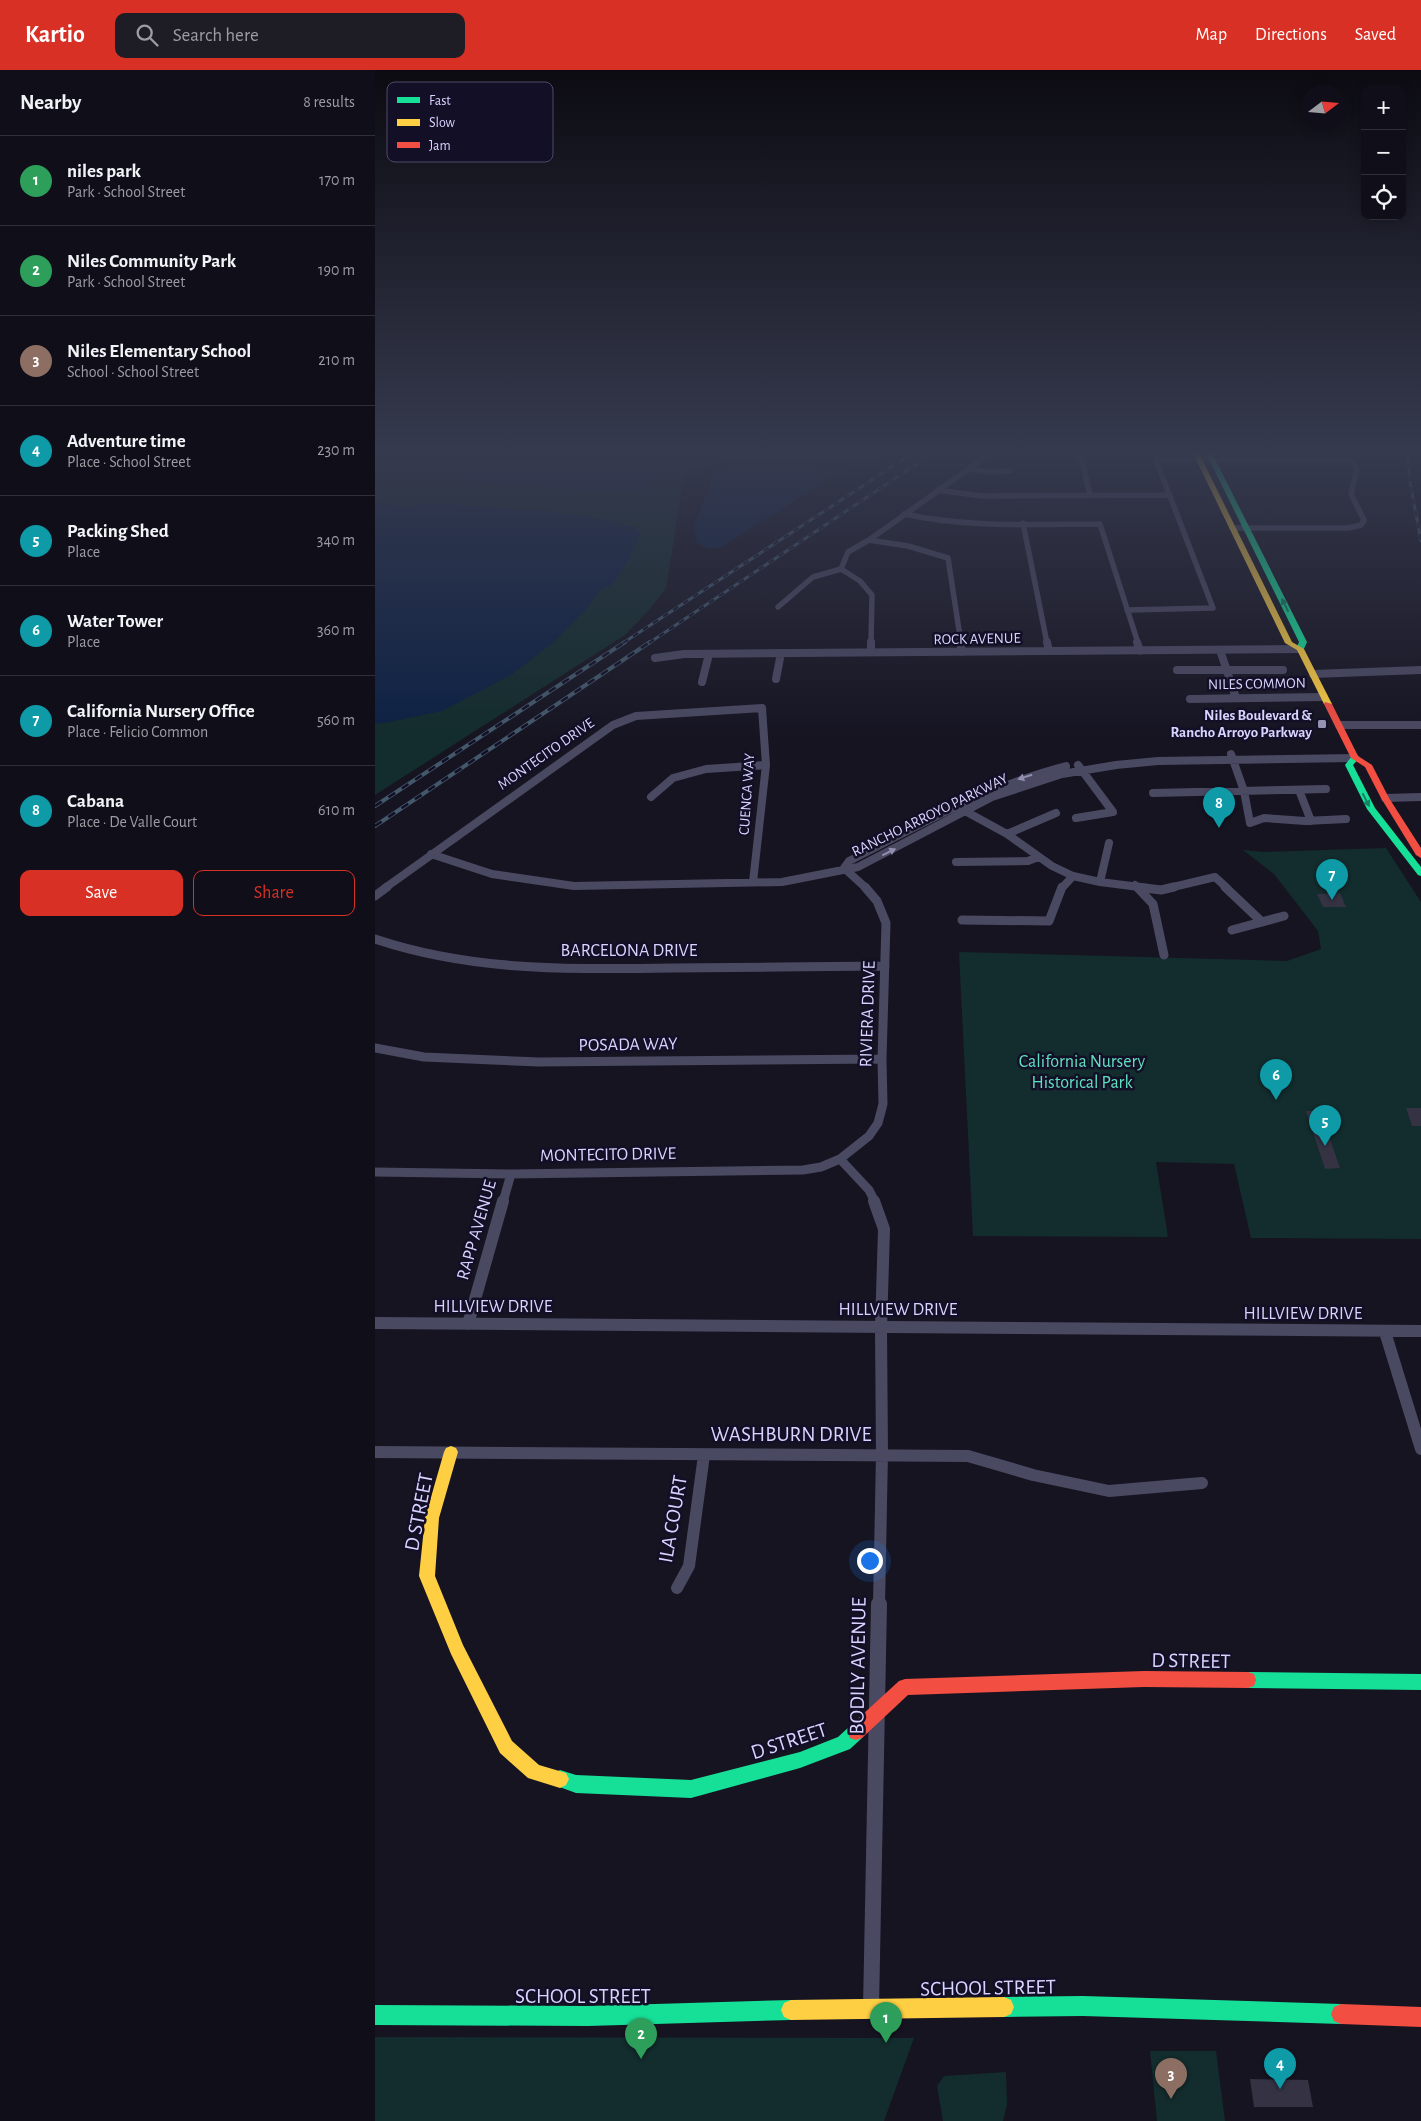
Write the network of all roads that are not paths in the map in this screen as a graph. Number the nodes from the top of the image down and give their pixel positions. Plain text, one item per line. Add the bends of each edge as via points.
1 (857, 547) edge
2 (910, 547) edge
3 (1028, 547) edge
4 (1107, 547) edge
5 (1190, 547) edge
6 (1241, 547) edge
7 (1255, 547) edge
8 (841, 569) junction
9 (778, 607) dead end
10 (1127, 610) junction
11 (1300, 649) junction
12 (1219, 650) junction
13 (1049, 651) junction
14 (1140, 651) junction
15 (871, 652) junction
16 (962, 652) junction
17 (781, 653) junction
18 (709, 654) junction
19 (655, 658) dead end
20 (1177, 670) dead end
21 (1227, 670) junction
22 (1283, 670) dead end
23 (1421, 670) edge
24 (1313, 674) junction
25 (776, 679) dead end
26 (702, 682) dead end
27 (1325, 697) junction
28 (1237, 698) junction
29 (1191, 699) dead end
30 (762, 708) joint
31 (1339, 725) junction
32 (1421, 725) edge
33 (1354, 754) junction
34 (1231, 757) junction
35 (766, 765) junction
36 (1080, 767) junction
37 (1326, 789) dead end
38 (1299, 790) junction
39 (1244, 791) junction
40 (1153, 793) dead end
41 (651, 797) dead end
42 (1421, 797) edge
43 (1385, 798) junction
44 (965, 811) junction
45 (1056, 813) dead end
46 (1076, 818) dead end
47 (1346, 820) dead end
48 (1311, 821) junction
49 (1007, 834) junction
50 (1109, 843) dead end
51 (431, 854) junction
52 (1421, 854) edge
53 (1038, 857) junction
54 (957, 862) dead end
55 (844, 868) junction
56 (1421, 872) edge
57 (1073, 876) junction
58 (753, 882) junction
59 (1100, 882) junction
60 (1135, 885) junction
61 (375, 896) edge
62 (1284, 916) dead end
63 (962, 920) dead end
64 (1262, 922) junction
65 (1232, 930) dead end
66 (375, 939) edge
67 (1164, 956) dead end
68 (885, 966) junction
69 (375, 1048) edge
70 (882, 1059) junction
71 (841, 1159) junction
72 (375, 1172) edge
73 (511, 1174) junction
74 (375, 1323) edge
75 (468, 1324) junction
76 (881, 1328) junction
77 (1421, 1331) edge
78 (1385, 1332) junction
79 (1421, 1449) edge
80 (375, 1452) edge
81 (451, 1452) junction
82 (882, 1454) junction
83 (704, 1455) junction
84 (1202, 1483) dead end
85 (677, 1588) dead end
86 (1421, 1682) edge
87 (876, 1715) junction
88 (871, 2008) junction
89 (375, 2015) edge
90 (1421, 2017) edge

1 - 8 street via 848,552
2 - 16 street via 948,558
3 - 13 street
4 - 10 street
5 - 10 street via 1213,608
6 - 11 main road via 1289,643
11 -> 7 main road via 1303,642
8 - 9 street via 813,577
8 - 15 street via 872,595
10 - 14 street
11 - 12 street, ROCK AVENUE
11 - 24 main road
12 - 14 street, ROCK AVENUE
12 - 21 street
13 - 14 street, ROCK AVENUE
13 - 16 street, ROCK AVENUE
15 - 16 street, ROCK AVENUE
15 - 17 street, ROCK AVENUE
17 - 18 street, ROCK AVENUE
17 - 25 street
18 - 19 street, ROCK AVENUE
18 - 26 street
20 - 21 street
21 - 22 street
21 - 28 street
23 - 24 street
24 - 27 main road
27 - 28 street, NILES COMMON
27 - 31 main road
28 - 29 street, NILES COMMON
30 - 35 street, CUENCA WAY
30 - 51 street, MONTECITO DRIVE via 637,716 613,725
31 - 32 street
31 - 33 main road
33 - 34 street, RANCHO ARROYO PARKWAY
33 - 43 main road via 1368,764
33 -> 56 main road via 1349,765 1371,809
34 - 36 street, RANCHO ARROYO PARKWAY
34 - 39 street
35 - 41 street via 706,769 673,778
35 - 58 street, CUENCA WAY
36 - 44 street, RANCHO ARROYO PARKWAY via 993,797
36 - 46 street via 1113,812
36 -> 55 street, RANCHO ARROYO PARKWAY via 1036,774 983,792 849,861
37 - 38 street
38 - 39 street
38 - 48 street
39 - 40 street
39 - 48 street via 1251,823 1264,818
42 - 43 street
43 - 52 main road
44 - 49 street
55 -> 44 street, RANCHO ARROYO PARKWAY via 858,866
45 - 49 street
47 - 48 street
49 - 53 street
50 - 59 street
51 - 58 street, RANCHO ARROYO PARKWAY via 492,874 574,886
51 - 61 street, MONTECITO DRIVE
53 - 54 street via 1028,861
53 - 57 street
55 - 58 street, RANCHO ARROYO PARKWAY via 802,879
55 - 68 street, RIVIERA DRIVE via 877,901 886,923
57 - 59 street
57 - 63 street via 1063,885 1049,921
59 - 60 street
60 - 64 street via 1161,890 1215,877
60 - 67 street via 1153,904
62 - 64 street
64 - 65 street
66 - 68 street, BARCELONA DRIVE via 446,959 510,966
68 - 70 street, RIVIERA DRIVE
69 - 70 street, POSADA WAY via 424,1057 539,1062
70 - 71 street, RIVIERA DRIVE via 883,1104 878,1122 869,1136
71 - 73 street, MONTECITO DRIVE via 803,1170
71 - 76 street, BODILY AVENUE via 869,1190 883,1230
72 - 73 street, MONTECITO DRIVE
73 - 75 street, RAPP AVENUE
74 - 75 street, HILLVIEW DRIVE
75 - 76 street, HILLVIEW DRIVE
76 - 78 street, HILLVIEW DRIVE
76 - 82 street, BODILY AVENUE
77 - 78 street, HILLVIEW DRIVE
78 - 79 street
80 - 81 street, WASHBURN DRIVE
81 - 83 street, WASHBURN DRIVE
81 - 87 main road, D STREET via 433,1518 427,1576 496,1730 506,1747 534,1772 576,1784 691,1789 818,1754 844,1743
82 - 83 street, WASHBURN DRIVE
82 - 84 street, WASHBURN DRIVE via 968,1456 1033,1475 1109,1491
82 - 87 street, BODILY AVENUE
83 - 85 street, ILA COURT via 689,1566
86 - 87 main road, D STREET via 1144,1679 961,1684 905,1688
87 - 88 street, BODILY AVENUE
88 - 89 main road, SCHOOL STREET via 588,2016
88 - 90 main road, SCHOOL STREET via 1083,2006

